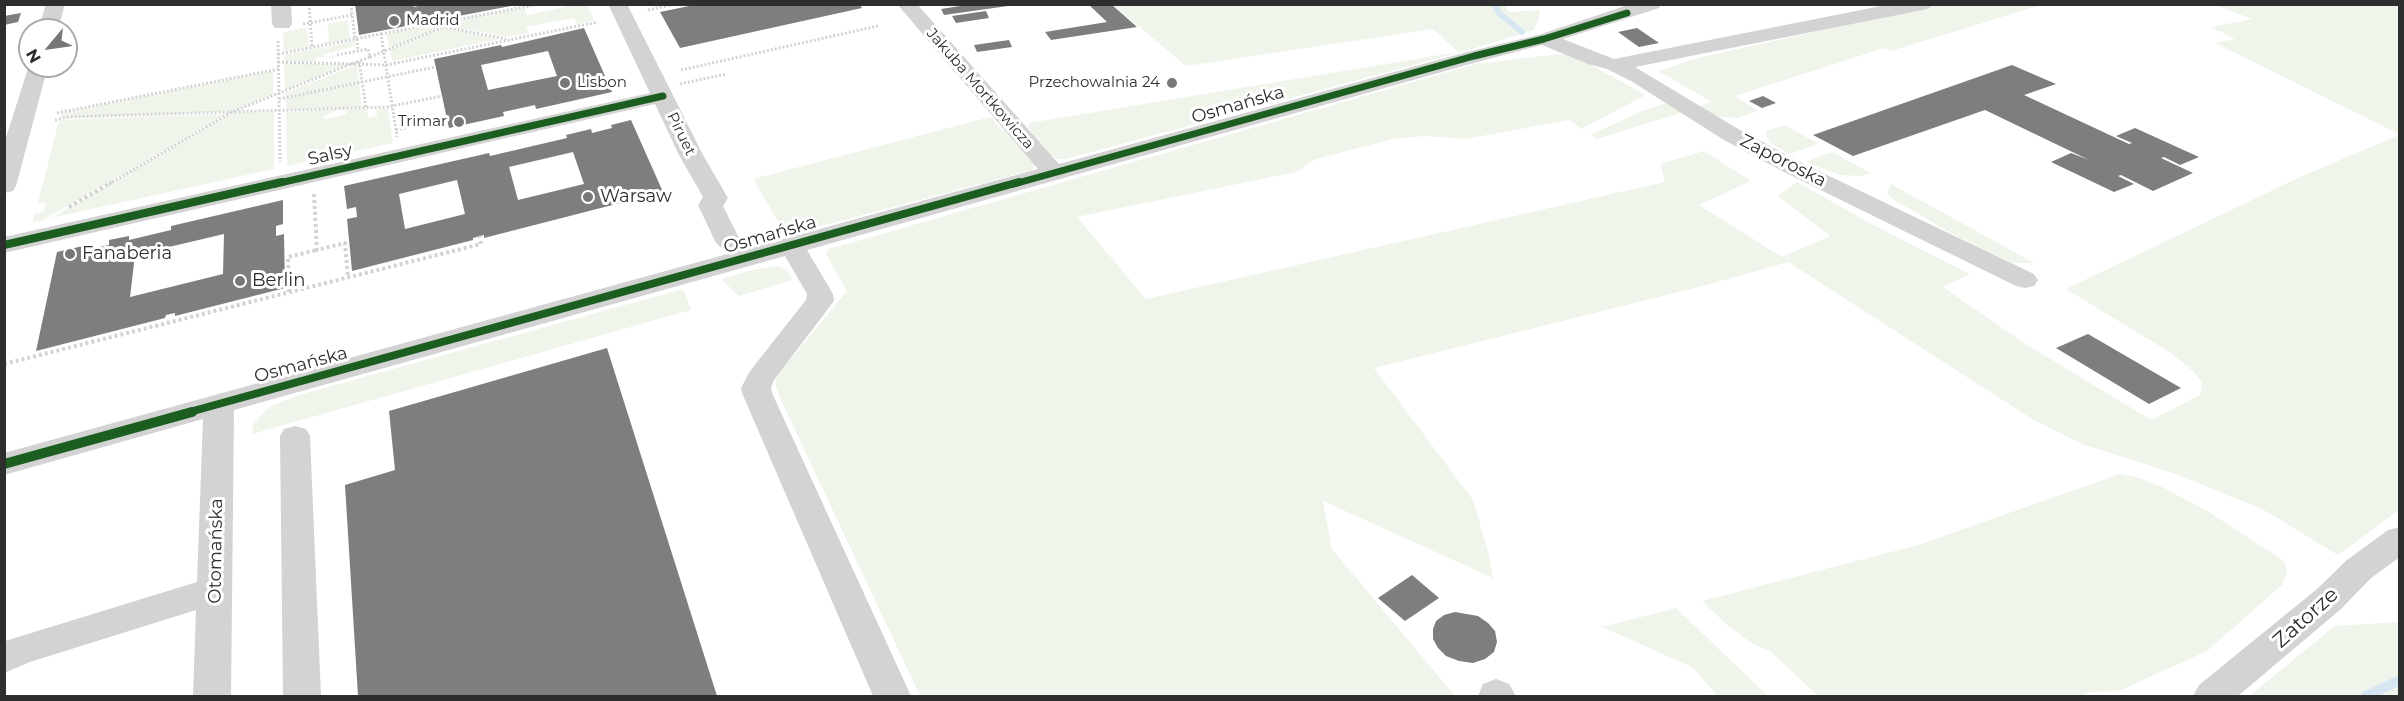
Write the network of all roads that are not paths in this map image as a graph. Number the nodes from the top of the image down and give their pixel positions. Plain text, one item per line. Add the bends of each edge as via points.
1 (906, 4) edge
2 (1652, 4) edge
3 (1923, 4) edge
4 (621, 5) edge
5 (1577, 9) dead end
6 (1621, 9) edge
7 (1544, 39) junction
8 (1614, 65) junction
9 (35, 78) edge
10 (663, 96) junction
11 (1054, 173) junction
12 (4, 186) edge
13 (4, 245) edge
14 (792, 246) junction
15 (744, 254) junction
16 (2025, 280) dead end
17 (219, 405) junction
18 (295, 436) dead end
19 (4, 464) edge
20 (2400, 539) edge
21 (216, 590) junction
22 (4, 658) edge
23 (212, 696) edge
24 (302, 696) edge
25 (892, 696) edge
26 (2212, 696) edge

1 - 11 street, Jakuba Mortkowicza
2 - 6 street, Osmańska
3 - 8 street
4 - 10 street, Piruet
5 - 7 street
6 - 7 street, Osmańska
7 - 8 street, Zaporoska
7 - 11 street, Osmańska
8 - 16 street, Zaporoska via 1794,168
9 - 12 street
10 - 13 street, Salsy
10 - 15 street, Piruet via 716,198 710,205 728,241
11 - 14 street, Osmańska
14 - 15 street, Osmańska
14 - 25 street via 820,294 820,301 760,378 757,393
15 - 17 street, Osmańska
17 - 19 street, Osmańska
17 - 21 street, Otomańska
18 - 24 street
20 - 26 street, Zatorze via 2359,569 2329,599
21 - 22 street
21 - 23 street, Otomańska

